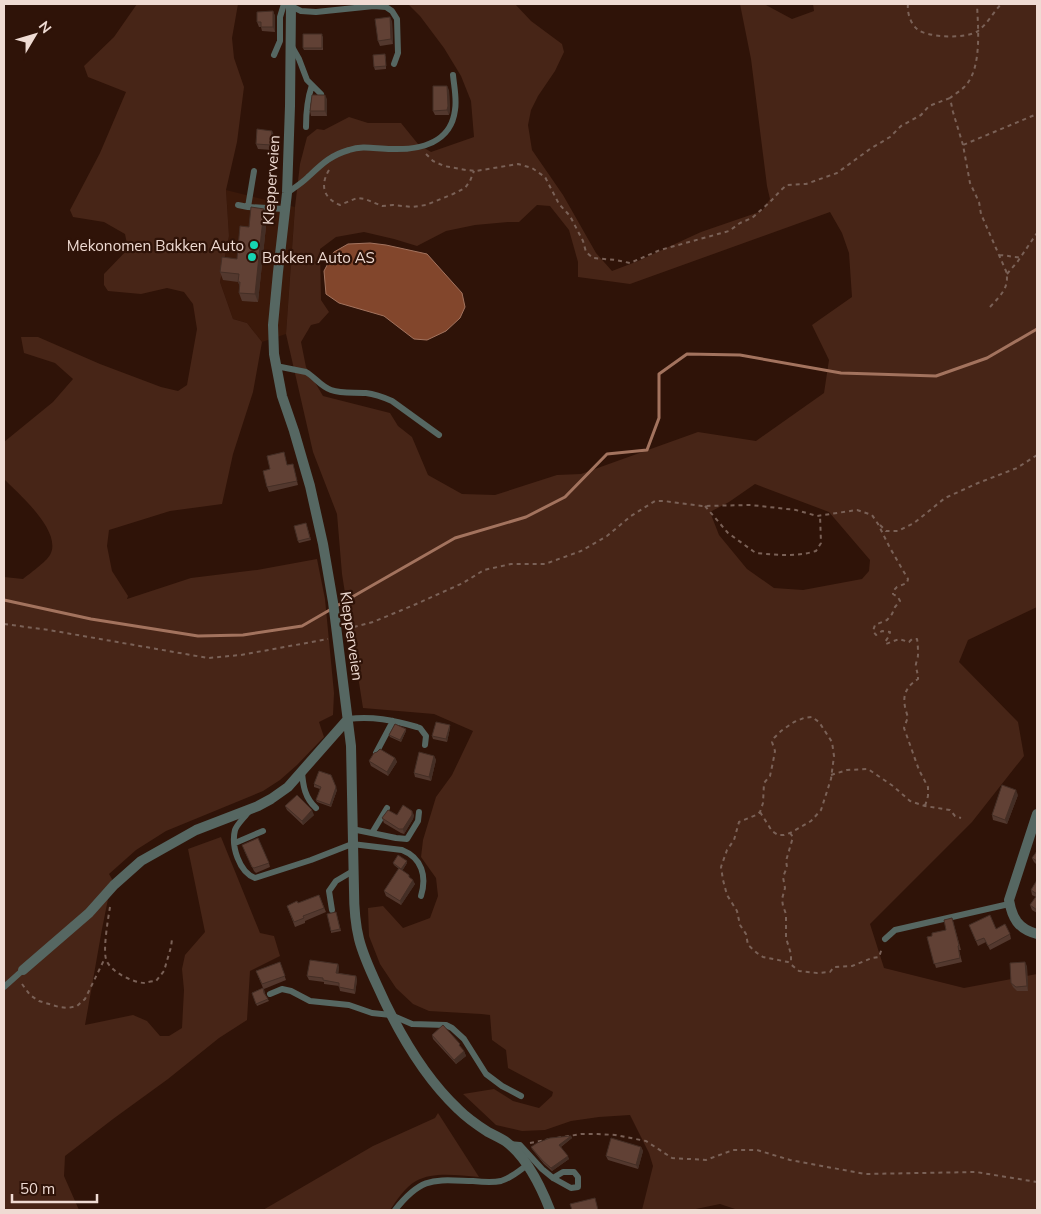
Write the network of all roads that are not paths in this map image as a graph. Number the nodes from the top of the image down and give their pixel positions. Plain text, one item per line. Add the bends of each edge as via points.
1 (289, 5) edge
2 (291, 44) junction
3 (274, 55) dead end
4 (394, 64) dead end
5 (453, 75) dead end
6 (312, 85) junction
7 (321, 94) edge
8 (306, 127) dead end
9 (254, 171) dead end
10 (287, 193) junction
11 (238, 205) dead end
12 (248, 208) junction
13 (285, 209) junction
14 (276, 366) junction
15 (439, 435) dead end
16 (348, 719) junction
17 (393, 720) junction
18 (424, 745) dead end
19 (376, 753) edge
20 (302, 772) junction
21 (316, 808) dead end
22 (387, 808) edge
23 (250, 810) junction
24 (419, 812) dead end
25 (1037, 814) edge
26 (352, 829) junction
27 (263, 831) dead end
28 (372, 833) junction
29 (235, 843) junction
30 (352, 844) junction
31 (353, 870) junction
32 (421, 896) dead end
33 (1010, 904) junction
34 (332, 910) dead end
35 (1037, 934) edge
36 (885, 939) road end
37 (23, 970) joint
38 (4, 987) edge
39 (270, 994) dead end
40 (391, 1015) junction
41 (521, 1096) dead end
42 (508, 1144) junction
43 (527, 1165) junction
44 (554, 1178) dead end
45 (395, 1210) edge
46 (550, 1210) edge

1 - 2 street, Klepperveien
1 - 3 lane via 280,16 280,41
1 - 4 lane via 302,11 316,12 386,7 397,19 398,53
2 - 6 lane via 306,80
2 - 10 street, Klepperveien
5 - 10 lane via 456,108 452,124 432,143 392,149 364,147 339,153 323,162
6 - 7 lane
6 - 8 lane via 307,100
9 - 12 lane
10 - 13 street, Klepperveien
11 - 12 lane
12 - 13 lane
13 - 14 street, Klepperveien via 273,325
14 - 15 lane via 306,372 333,391 383,397
14 - 16 street, Klepperveien via 323,544
16 - 17 lane
16 - 20 street
16 - 26 street, Klepperveien
17 - 18 lane via 420,728 426,736
17 - 19 lane
20 - 21 lane via 306,797
20 - 23 street via 288,787
22 - 28 lane
23 - 29 lane via 236,828
23 - 37 street via 196,830 141,861 89,913
24 - 28 lane via 418,821 407,839
25 - 33 street
26 - 28 lane
26 - 30 street, Klepperveien
27 - 29 lane
29 - 30 lane via 241,865 255,878
30 - 31 street, Klepperveien
30 - 32 lane via 409,852 423,872
31 - 34 lane via 329,890
31 - 40 street, Klepperveien via 359,939
33 - 35 street via 1016,922
33 - 36 lane via 895,930
37 - 38 lane
39 - 40 lane via 282,989 310,1001 349,1005
40 - 41 lane via 412,1024 452,1028 464,1039 486,1074
40 - 42 street, Klepperveien via 418,1062 444,1095 471,1120
42 - 43 street, Klepperveien
42 - 44 lane via 520,1145
43 - 45 lane via 507,1179 494,1182 430,1182 416,1188
43 - 46 street, Klepperveien via 544,1192

